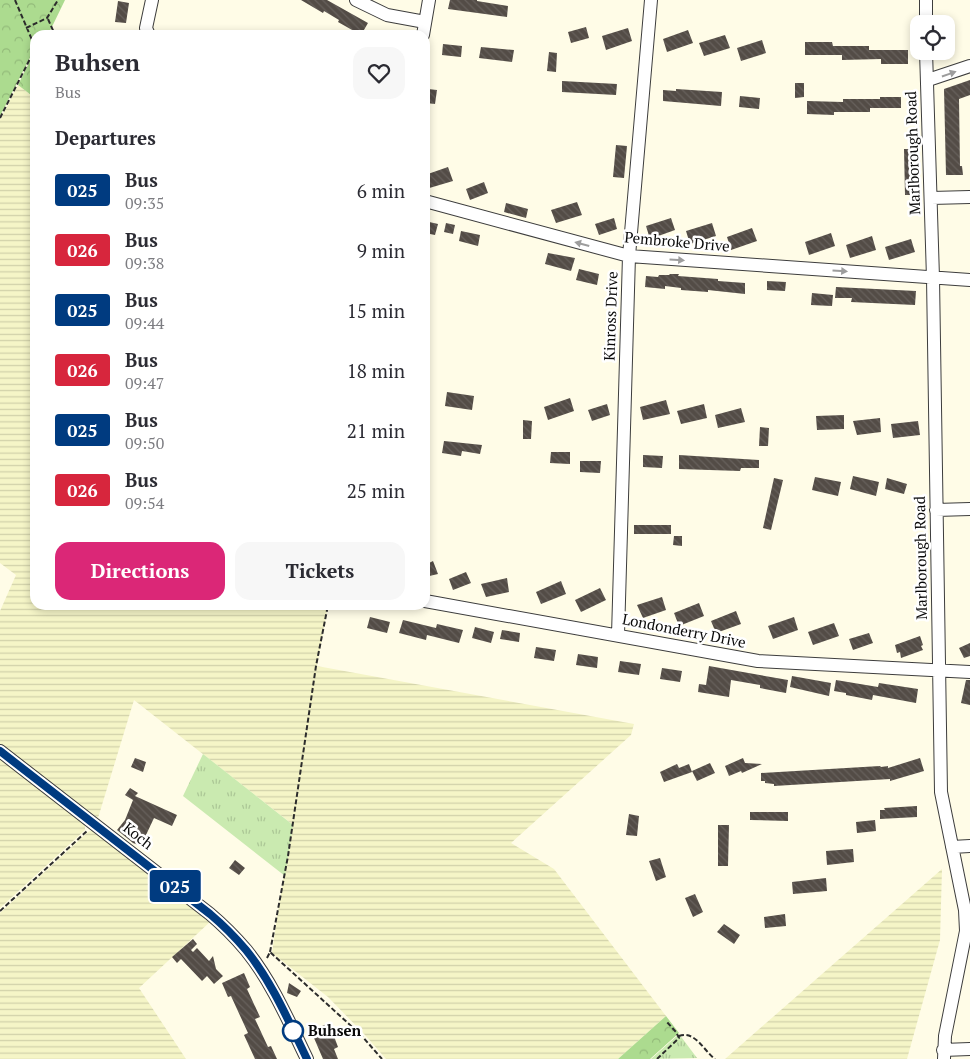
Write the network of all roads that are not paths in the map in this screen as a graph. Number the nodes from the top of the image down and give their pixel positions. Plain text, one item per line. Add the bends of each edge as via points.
1 (152, 0) edge
2 (356, 0) edge
3 (429, 0) edge
4 (651, 0) edge
5 (926, 0) edge
6 (926, 15) edge
7 (424, 29) edge
8 (147, 30) edge
9 (927, 60) edge
10 (970, 66) edge
11 (928, 80) junction
12 (970, 197) edge
13 (931, 198) junction
14 (430, 202) edge
15 (629, 256) junction
16 (933, 278) junction
17 (970, 280) edge
18 (970, 509) edge
19 (936, 510) junction
20 (430, 602) edge
21 (618, 635) junction
22 (940, 671) junction
23 (970, 672) edge
24 (0, 751) edge
25 (970, 846) edge
26 (952, 847) junction
27 (970, 1049) edge
28 (943, 1054) edge
29 (307, 1059) edge

1 - 8 street
2 - 7 street
3 - 7 street
4 - 15 street, Kinross Drive
5 - 6 street
9 - 11 street, Marlborough Road
11 -> 10 street
11 - 13 street, Marlborough Road
12 - 13 street
13 - 16 street, Marlborough Road
15 -> 14 street, Pembroke Drive
15 -> 16 street, Pembroke Drive
15 - 21 street, Kinross Drive
16 - 17 street, Pembroke Drive
16 - 19 street, Marlborough Road
18 - 19 street
19 - 22 street, Marlborough Road
20 - 21 street, Londonderry Drive
21 - 22 street, Londonderry Drive via 758,661
22 - 23 street, Londonderry Drive
22 - 26 street, Marlborough Road via 941,792
24 - 29 street, Koch via 210,914 238,940 277,998
25 - 26 street
26 - 28 street, Marlborough Road via 966,910 966,931
27 - 28 street

